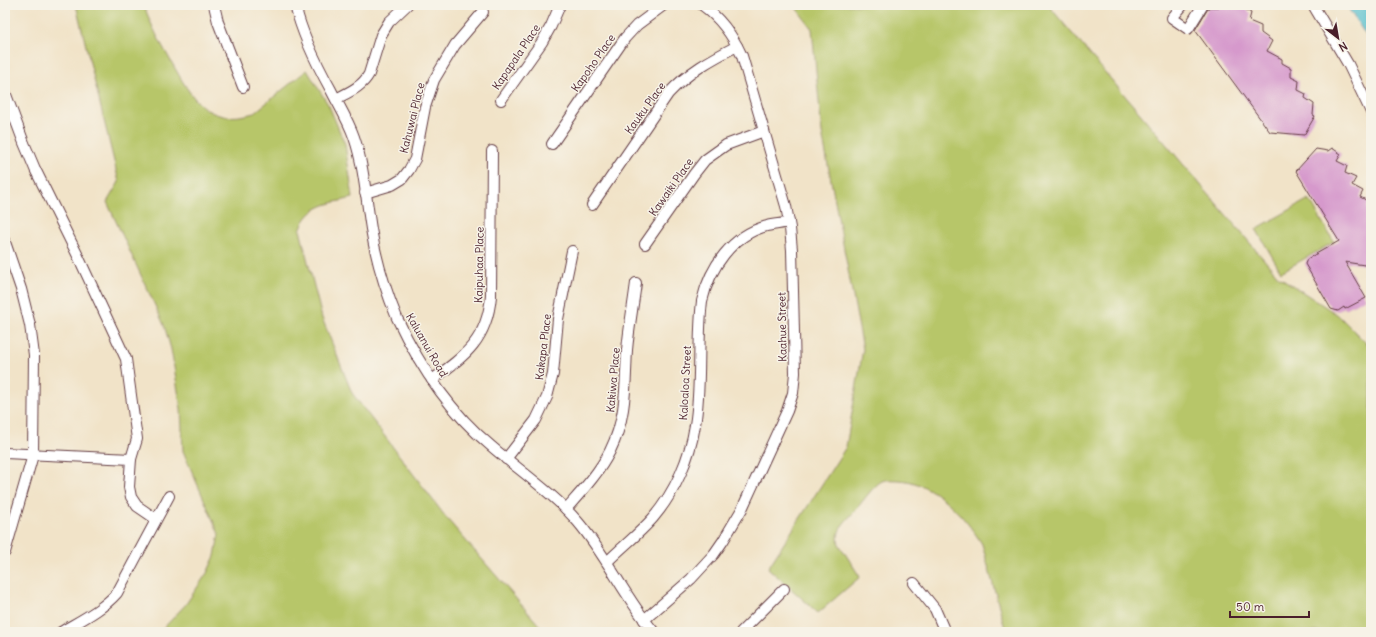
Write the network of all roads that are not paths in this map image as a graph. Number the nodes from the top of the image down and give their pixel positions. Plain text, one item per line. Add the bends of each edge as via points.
1 (214, 5) edge
2 (294, 5) edge
3 (407, 5) edge
4 (560, 5) edge
5 (664, 5) edge
6 (702, 5) edge
7 (1183, 5) edge
8 (1203, 5) edge
9 (1313, 5) edge
10 (483, 12) dead end
11 (737, 46) junction
12 (243, 87) dead end
13 (5, 92) edge
14 (336, 99) junction
15 (501, 100) dead end
16 (1371, 112) edge
17 (764, 131) junction
18 (552, 144) dead end
19 (492, 151) dead end
20 (365, 193) junction
21 (592, 204) dead end
22 (789, 222) junction
23 (5, 242) edge
24 (646, 244) dead end
25 (572, 251) dead end
26 (636, 284) dead end
27 (432, 380) junction
28 (5, 454) edge
29 (33, 455) junction
30 (506, 458) junction
31 (131, 459) junction
32 (169, 496) dead end
33 (566, 509) junction
34 (156, 519) junction
35 (5, 552) edge
36 (607, 562) junction
37 (914, 582) dead end
38 (784, 589) dead end
39 (644, 620) junction
40 (61, 632) edge
41 (654, 632) edge
42 (741, 632) edge
43 (945, 632) edge

1 - 12 street
2 - 14 street, Kaluanui Road via 311,52
3 - 14 street via 389,22 381,35 366,80
4 - 15 street, Kapapala Place via 542,42
5 - 18 street, Kapoho Place via 637,25 625,38
6 - 11 street, Kaahue Street via 722,23
7 - 8 street via 1172,18 1188,29
9 - 16 street via 1348,64
10 - 20 street, Kahuwai Place via 455,45 434,80 425,107 415,159 409,170 402,179 392,185
11 - 17 street, Kaahue Street
11 - 21 street, Kauku Place via 696,69 668,94
13 - 31 street via 35,169 126,359 137,438
14 - 20 street, Kaluanui Road via 353,136
17 - 22 street, Kaahue Street
17 - 24 street, Kawaiki Place via 726,145 705,160
19 - 27 street, Kaipuhaa Place via 492,296 488,314 482,332 471,348
20 - 27 street, Kaluanui Road via 376,253 388,295 406,335
22 - 36 street, Kaloaloa Street via 767,226 746,236 728,250 714,269 702,301 697,408 693,436 686,458 672,489 653,517
22 - 39 street, Kaahue Street via 795,368 793,393 787,411 742,509 723,541 691,580
23 - 29 street via 21,289 34,355
25 - 30 street, Kakapa Place via 558,319 553,374 547,397 536,420
26 - 33 street, Kakiwa Place via 627,349 625,401 616,438 604,462
27 - 30 street, Kaluanui Road via 472,429
28 - 29 street
29 - 31 street
29 - 35 street
30 - 33 street, Kaluanui Road
31 - 34 street via 131,497 137,506
32 - 34 street
33 - 36 street, Kaluanui Road via 588,534
34 - 40 street via 117,593 99,610
36 - 39 street, Kaluanui Road
37 - 43 street via 935,609
38 - 42 street
39 - 41 street, Kaluanui Road

